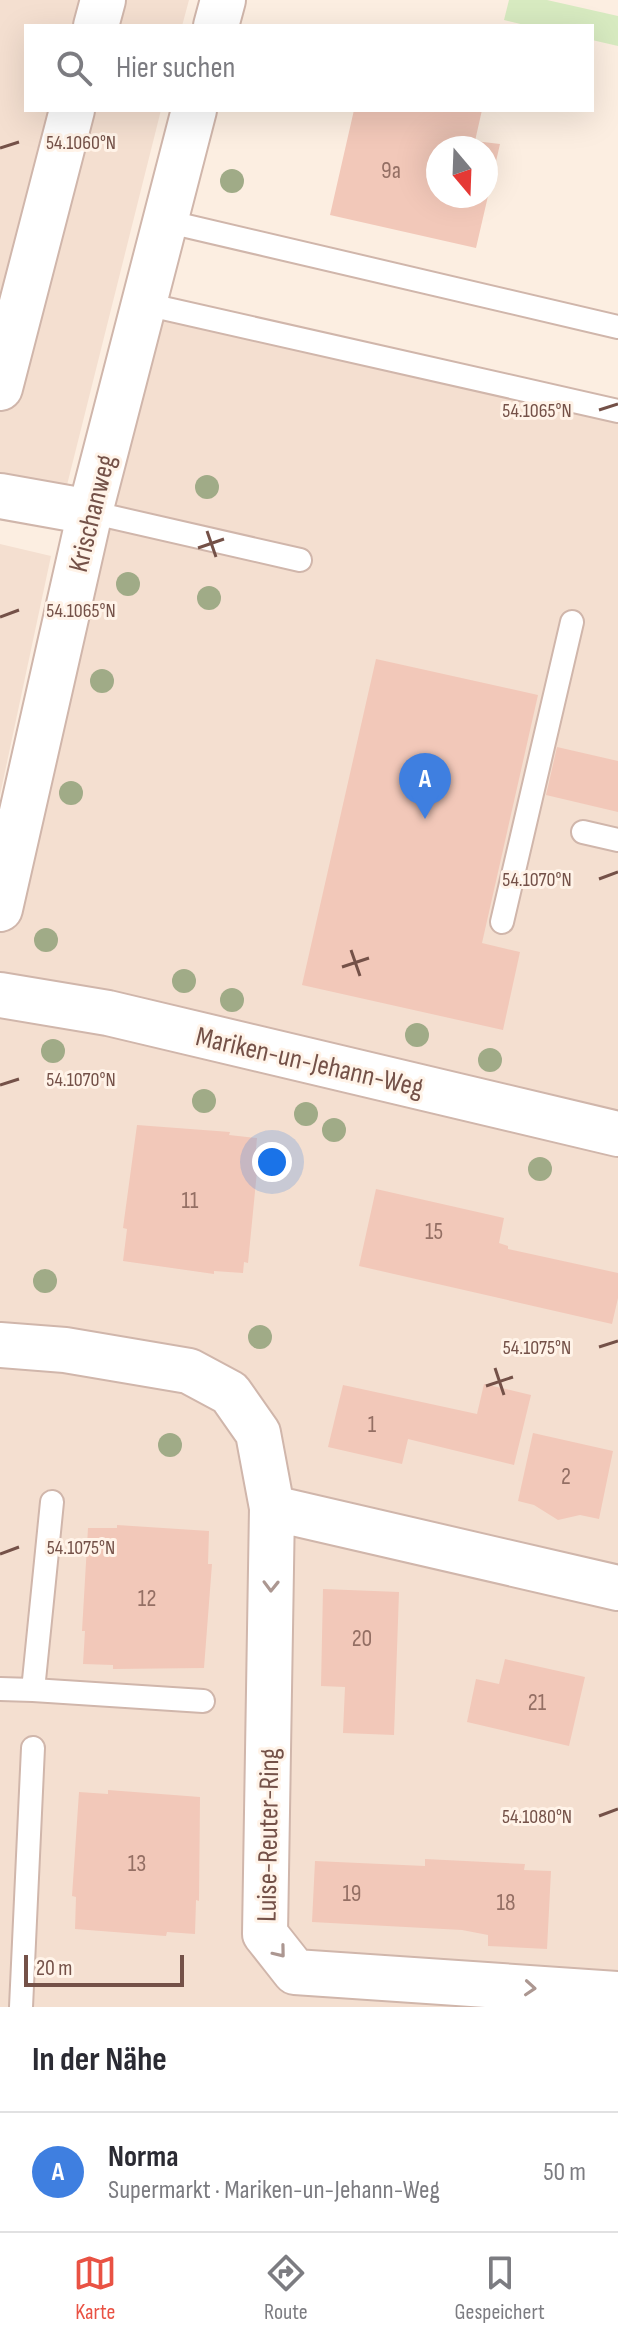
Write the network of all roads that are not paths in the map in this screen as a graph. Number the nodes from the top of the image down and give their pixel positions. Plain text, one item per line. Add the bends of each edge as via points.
1 (103, 0) edge
2 (223, 0) edge
3 (97, 24) edge
4 (217, 24) edge
5 (71, 112) edge
6 (193, 112) edge
7 (165, 221) junction
8 (145, 304) junction
9 (618, 327) edge
10 (0, 388) edge
11 (618, 411) edge
12 (0, 496) edge
13 (90, 512) junction
14 (300, 560) dead end
15 (572, 622) dead end
16 (583, 832) dead end
17 (618, 840) edge
18 (0, 909) edge
19 (502, 922) dead end
20 (0, 995) edge
21 (618, 1134) edge
22 (0, 1345) edge
23 (52, 1502) dead end
24 (272, 1508) junction
25 (618, 1588) edge
26 (0, 1689) edge
27 (33, 1690) junction
28 (203, 1701) dead end
29 (33, 1748) dead end
30 (618, 1994) edge
31 (21, 2007) edge

1 - 3 street
2 - 4 street
5 - 10 street
6 - 7 street, Krischanweg
7 - 8 street, Krischanweg
7 - 9 lane
8 - 11 lane
8 - 13 street, Krischanweg
12 - 13 street
13 - 14 lane
13 - 18 street, Krischanweg
15 - 19 lane
16 - 17 lane
20 - 21 street, Mariken-un-Jehann-Weg via 108,1013
22 - 24 street, Luise-Reuter-Ring via 189,1371 230,1393 258,1433
23 - 27 lane
24 - 25 street
24 -> 30 street, Luise-Reuter-Ring via 265,1934 295,1972
26 - 27 lane
27 - 28 lane
29 - 31 lane

